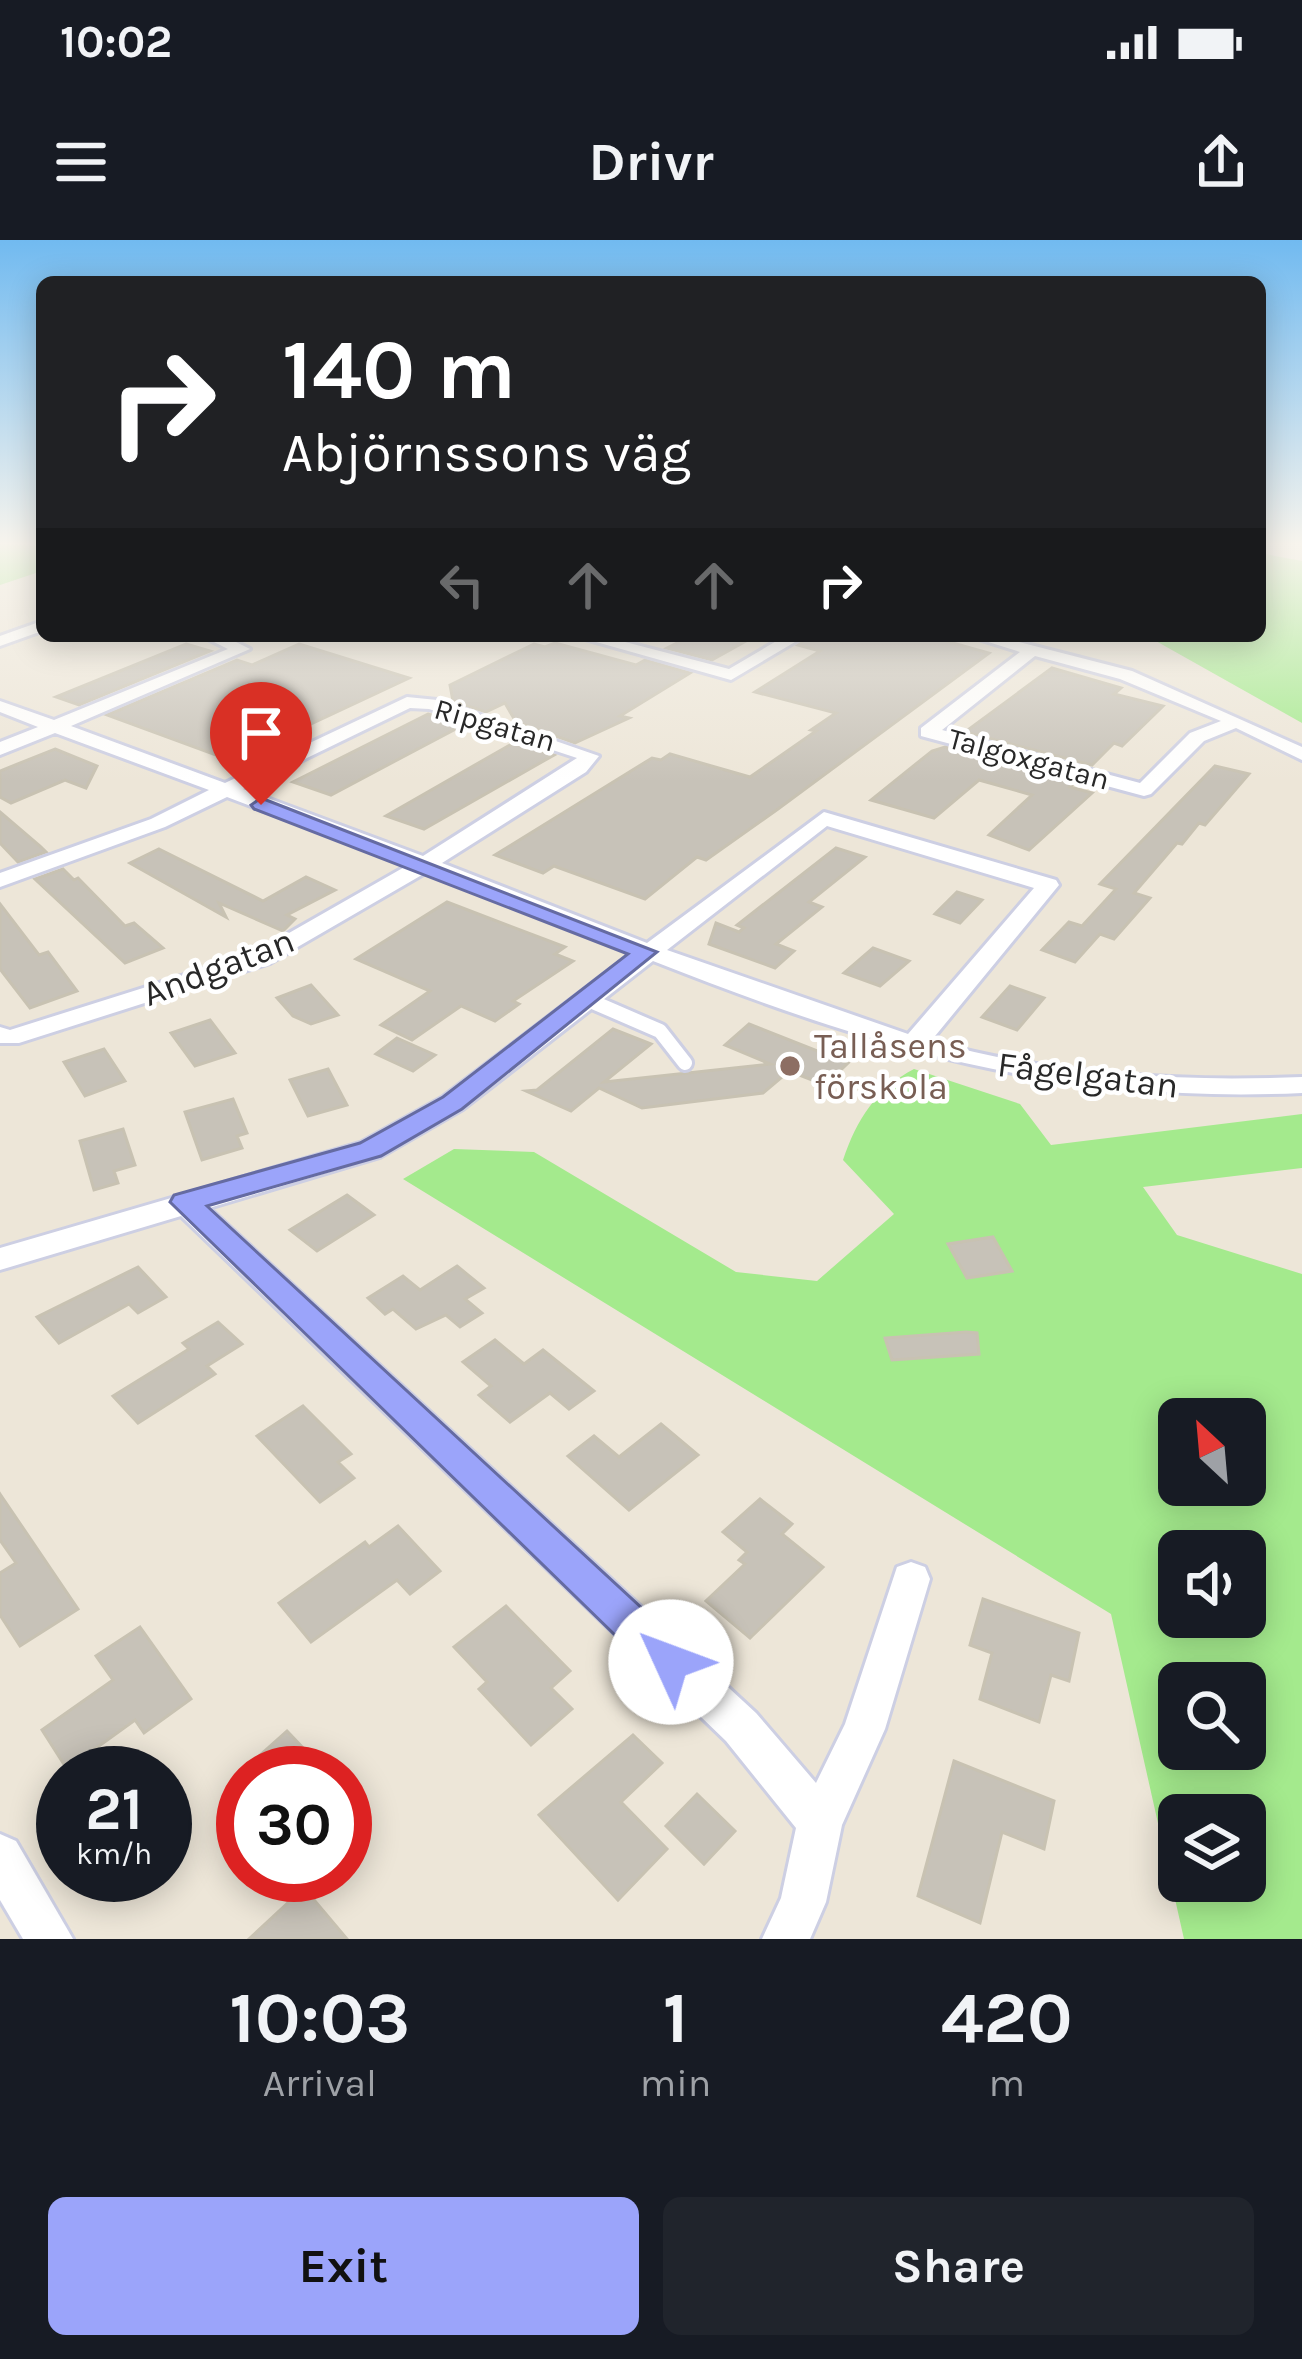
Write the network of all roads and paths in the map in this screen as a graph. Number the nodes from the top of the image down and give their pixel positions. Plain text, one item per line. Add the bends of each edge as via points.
1 (36, 628) edge
2 (0, 641) edge
3 (225, 642) edge
4 (606, 642) edge
5 (787, 642) edge
6 (1001, 642) edge
7 (1033, 650) junction
8 (0, 706) edge
9 (1237, 721) junction
10 (56, 727) junction
11 (0, 749) edge
12 (1302, 754) edge
13 (220, 790) junction
14 (424, 865) junction
15 (0, 880) edge
16 (645, 952) junction
17 (586, 999) junction
18 (0, 1035) edge
19 (914, 1044) junction
20 (685, 1063) dead end
21 (1302, 1085) edge
22 (185, 1202) junction
23 (0, 1258) edge
24 (911, 1579) dead end
25 (820, 1822) junction
26 (0, 1856) edge
27 (49, 1939) edge
28 (786, 1939) edge

1 - 2 street
3 - 10 street via 242,649
4 - 5 street via 731,675
6 - 7 street
7 - 9 street via 1126,676
7 - 9 street, Talgoxgatan via 928,732 1144,790 1197,737
8 - 10 street, Fågelgatan
9 - 12 street
10 - 11 street
10 - 13 street, Fågelgatan
13 - 14 street, Fågelgatan
13 - 14 street, Ripgatan via 407,702 589,756
13 - 15 street via 158,823
14 - 16 street, Fågelgatan
14 - 18 street, Andgatan via 262,958
16 - 17 street
16 - 19 street, Fågelgatan
16 - 19 street via 824,818 1048,885
17 - 20 lane via 660,1031
17 - 22 street via 452,1103 370,1150
19 - 21 street, Fågelgatan via 1080,1075 1221,1090
22 - 23 street
22 - 25 street via 741,1726
24 - 25 street via 864,1729
25 - 28 street
26 - 27 street

